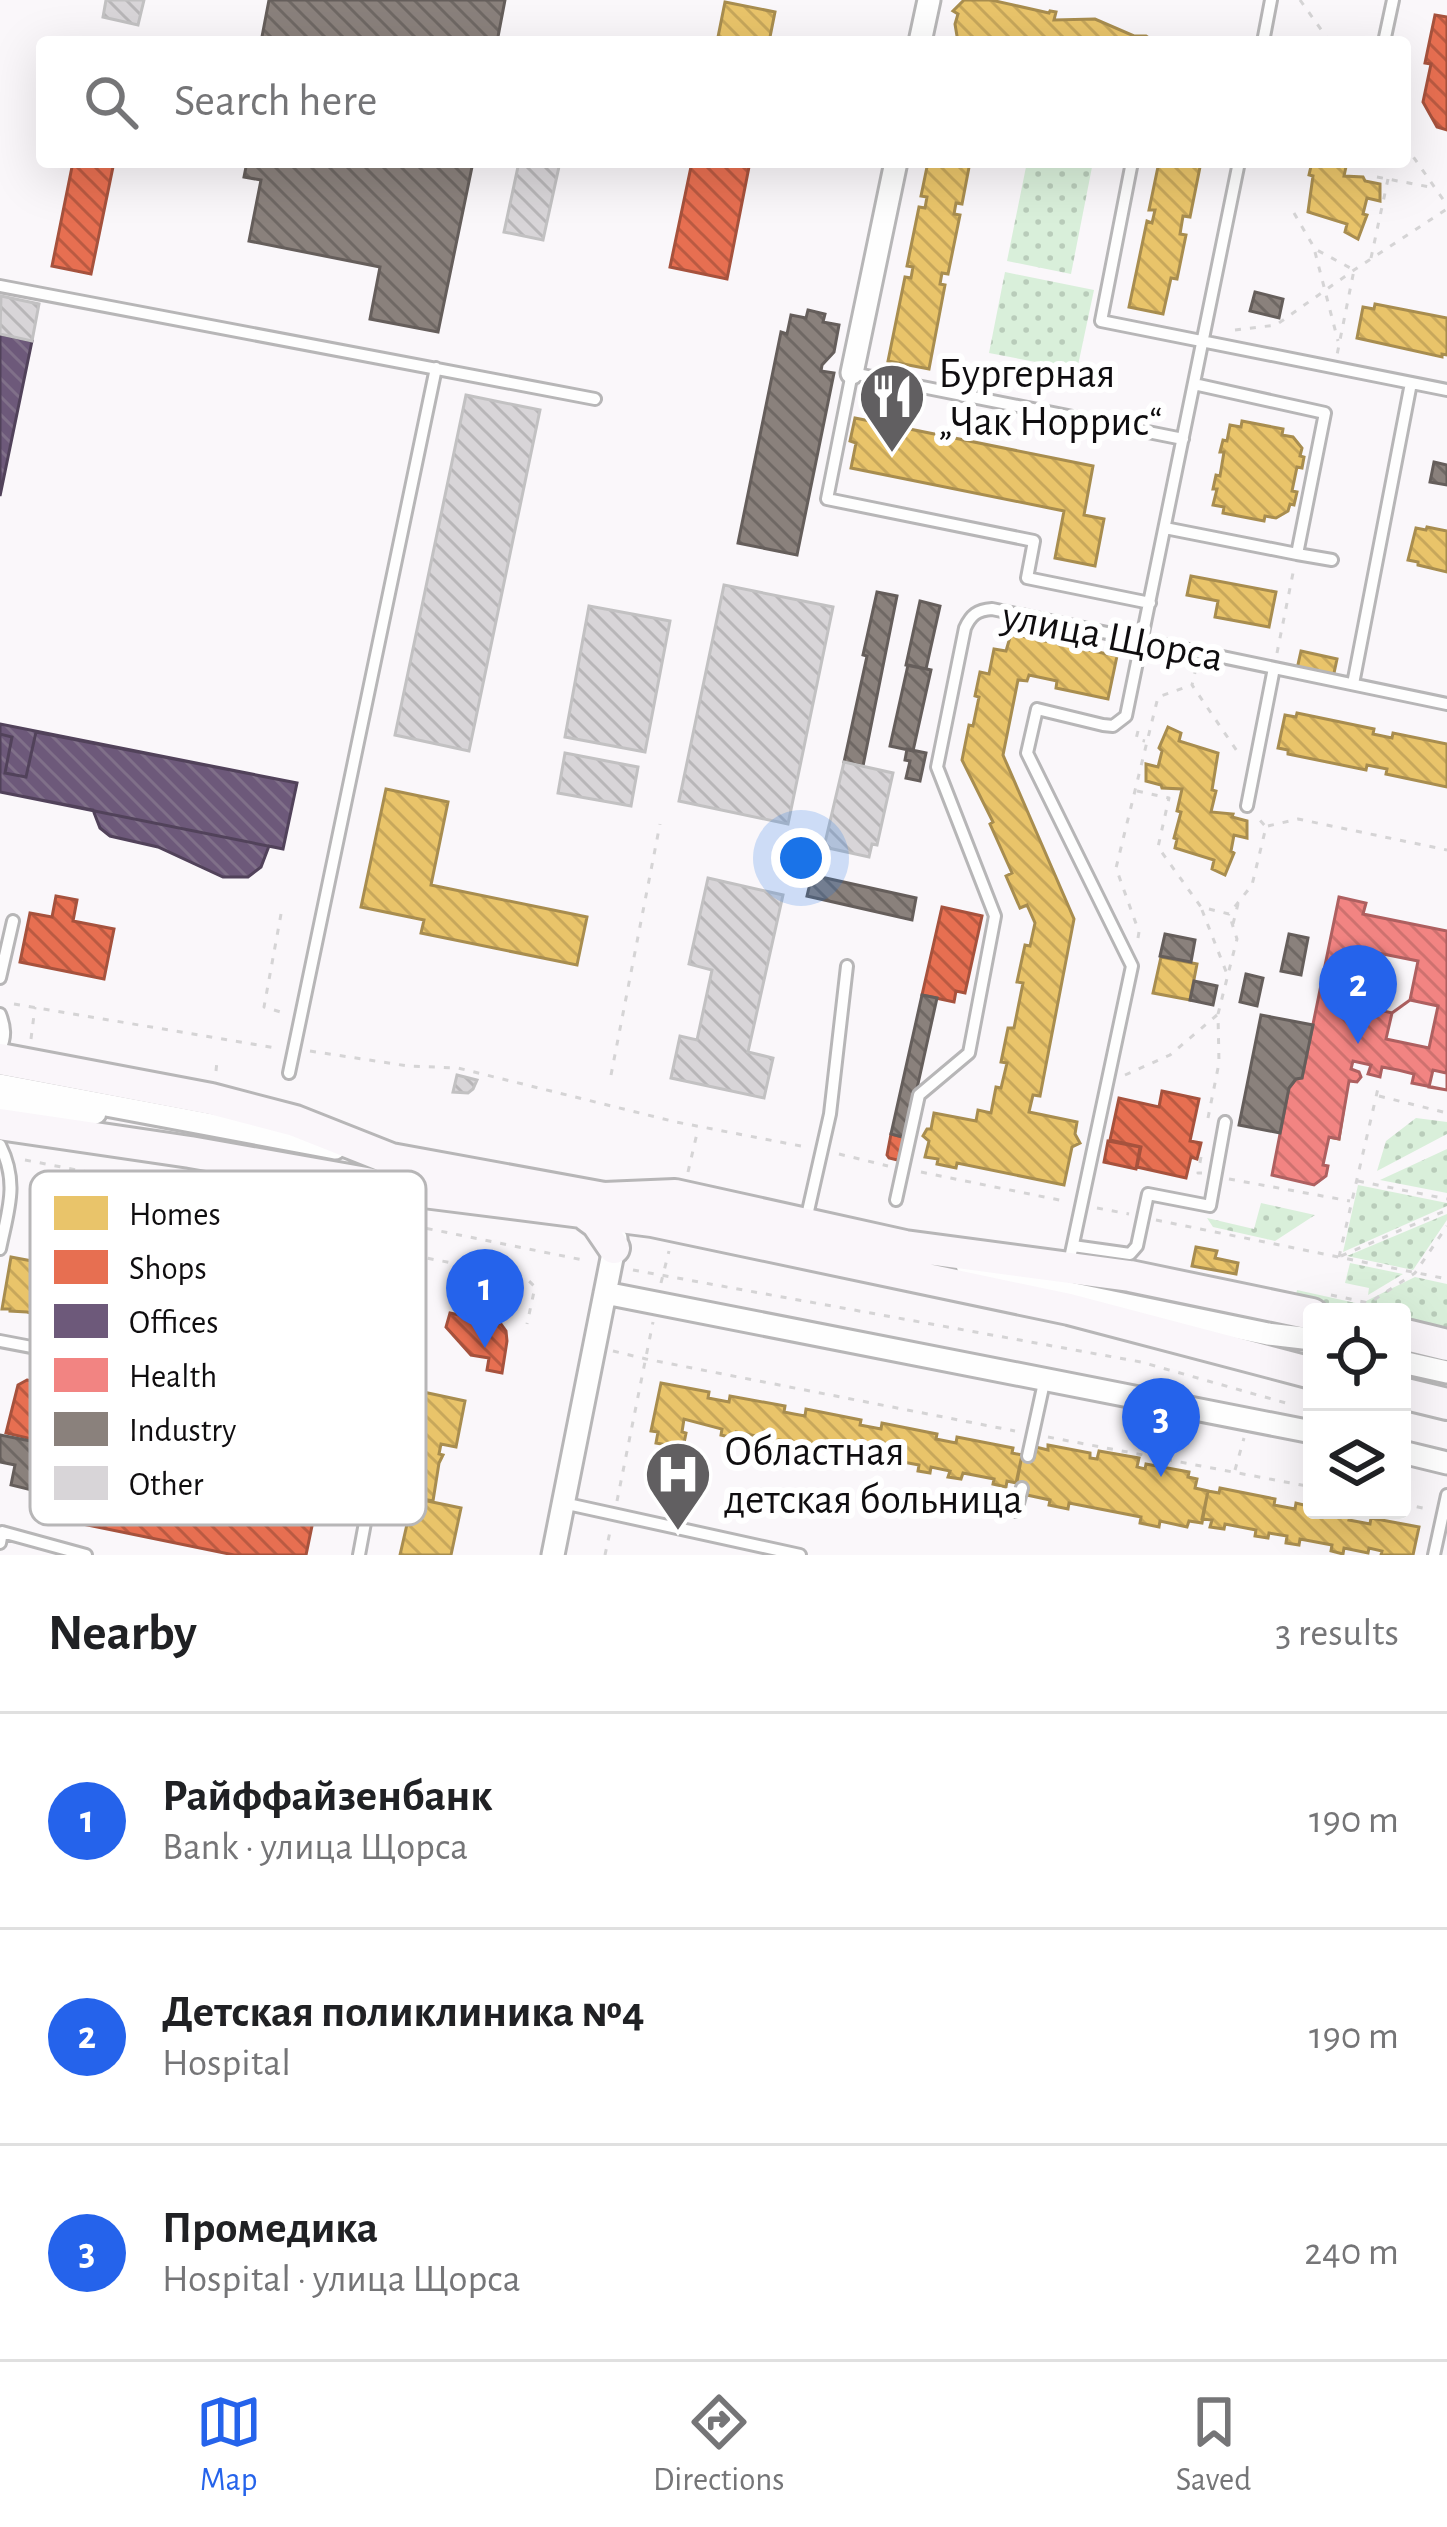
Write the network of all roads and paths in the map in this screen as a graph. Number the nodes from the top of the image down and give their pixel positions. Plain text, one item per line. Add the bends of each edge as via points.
1 (929, 0) edge
2 (1271, 0) edge
3 (1300, 0) edge
4 (1393, 0) edge
5 (921, 36) edge
6 (1264, 36) edge
7 (1326, 36) edge
8 (1385, 36) edge
9 (1411, 153) edge
10 (895, 168) edge
11 (1131, 168) edge
12 (1238, 168) edge
13 (1377, 177) dead end
14 (1388, 179) junction
15 (1436, 188) junction
16 (1447, 207) edge
17 (1294, 213) dead end
18 (1315, 249) junction
19 (1371, 260) junction
20 (1354, 270) junction
21 (0, 286) edge
22 (1325, 291) junction
23 (1204, 335) junction
24 (1339, 343) junction
25 (436, 368) junction
26 (1334, 368) junction
27 (852, 373) junction
28 (1411, 383) junction
29 (1194, 384) junction
30 (1447, 390) edge
31 (595, 398) dead end
32 (1183, 439) junction
33 (1165, 528) junction
34 (1297, 554) junction
35 (1332, 560) dead end
36 (1292, 581) dead end
37 (1150, 603) junction
38 (1143, 639) junction
39 (1196, 666) dead end
40 (1274, 668) junction
41 (1354, 684) junction
42 (1192, 685) junction
43 (1447, 704) edge
44 (1138, 730) dead end
45 (1147, 742) junction
46 (1253, 774) junction
47 (1135, 790) junction
48 (1246, 806) joint
49 (660, 824) dead end
50 (1266, 826) junction
51 (1447, 850) edge
52 (1238, 902) junction
53 (1201, 907) junction
54 (281, 914) dead end
55 (1229, 914) junction
56 (13, 921) dead end
57 (1233, 926) junction
58 (847, 966) dead end
59 (1132, 966) junction
60 (1228, 976) junction
61 (0, 978) edge
62 (0, 1002) edge
63 (1218, 1014) junction
64 (300, 1018) junction
65 (2, 1020) edge
66 (0, 1049) edge
67 (294, 1049) junction
68 (0, 1059) edge
69 (289, 1073) dead end
70 (611, 1075) dead end
71 (1107, 1083) junction
72 (0, 1084) edge
73 (1378, 1084) dead end
74 (1376, 1096) junction
75 (0, 1105) edge
76 (1447, 1113) edge
77 (194, 1121) junction
78 (1226, 1123) dead end
79 (0, 1124) edge
80 (698, 1126) junction
81 (1206, 1129) dead end
82 (821, 1150) junction
83 (3, 1151) edge
84 (1202, 1151) dead end
85 (391, 1159) junction
86 (903, 1169) junction
87 (97, 1171) edge
88 (298, 1171) edge
89 (1216, 1176) junction
90 (1356, 1181) junction
91 (426, 1191) edge
92 (1447, 1199) edge
93 (896, 1200) dead end
94 (1350, 1201) junction
95 (1082, 1205) junction
96 (610, 1207) junction
97 (1447, 1210) edge
98 (670, 1215) junction
99 (1143, 1217) junction
100 (426, 1223) edge
101 (805, 1223) junction
102 (1447, 1226) edge
103 (905, 1246) junction
104 (0, 1249) edge
105 (1071, 1256) junction
106 (612, 1257) junction
107 (1339, 1257) junction
108 (426, 1259) edge
109 (1415, 1273) junction
110 (663, 1275) junction
111 (1447, 1279) edge
112 (605, 1293) junction
113 (656, 1302) junction
114 (1315, 1303) edge
115 (1370, 1303) edge
116 (1069, 1309) junction
117 (527, 1324) dead end
118 (1268, 1334) junction
119 (1411, 1336) edge
120 (1303, 1340) edge
121 (0, 1341) edge
122 (1447, 1345) edge
123 (595, 1346) junction
124 (30, 1347) edge
125 (1411, 1350) edge
126 (1447, 1354) edge
127 (646, 1360) junction
128 (1411, 1365) edge
129 (1303, 1370) edge
130 (1447, 1372) edge
131 (1045, 1378) junction
132 (1411, 1395) edge
133 (1447, 1403) edge
134 (1293, 1406) dead end
135 (1250, 1418) junction
136 (1303, 1430) edge
137 (1033, 1434) junction
138 (1411, 1454) edge
139 (1028, 1456) dead end
140 (1447, 1463) edge
141 (1235, 1472) junction
142 (1303, 1484) edge
143 (1022, 1488) dead end
144 (1447, 1496) edge
145 (1411, 1506) edge
146 (561, 1510) junction
147 (1016, 1511) dead end
148 (1444, 1513) junction
149 (614, 1514) junction
150 (365, 1525) edge
151 (1, 1535) edge
152 (86, 1555) edge
153 (359, 1555) edge
154 (554, 1555) edge
155 (605, 1555) edge
156 (800, 1555) edge
157 (1434, 1555) edge

1 - 5 street
2 - 6 lane
3 - 7 path
4 - 8 lane
9 - 15 path
10 - 27 street
11 - 23 lane via 1100,321
12 - 23 lane
13 - 14 path
14 - 15 path
14 - 19 path
15 - 16 path
16 - 19 path
17 - 18 path
18 - 20 path
18 - 22 path
19 - 20 path
20 - 22 path
20 - 24 path
21 - 25 lane
22 - 23 path via 1276,325
22 - 24 path
23 - 26 lane
23 - 29 lane
24 - 26 path
25 - 31 lane
25 - 64 lane
26 - 28 lane
27 - 32 lane
27 - 37 lane via 826,499 1034,541 1027,578
28 - 30 lane
28 - 41 lane
29 - 32 lane
29 - 34 lane via 1325,412
32 - 33 lane
33 - 34 lane
33 - 37 lane
34 - 35 lane
36 - 40 path
37 - 38 lane
38 - 40 lane, улица Щорса
38 - 59 lane via 1121,722 1037,709 1027,753
38 - 86 lane, улица Щорса via 992,609 971,616 965,628 938,767 995,916 969,1053 920,1095
39 - 42 path
40 - 41 lane, улица Щорса
40 - 46 lane
41 - 43 lane, улица Щорса
42 - 45 path via 1158,698
42 - 46 path
44 - 45 path via 1136,739
45 - 47 path
46 - 48 lane
47 - 53 path via 1169,798 1158,847
47 - 59 path via 1116,868 1139,932
48 - 50 path
49 - 70 path
50 - 51 path via 1298,818
50 - 52 path via 1252,885
52 - 55 path
52 - 57 path
53 - 55 path
53 - 60 path
54 - 64 path via 264,1007
55 - 57 path
56 - 61 lane
57 - 60 path
58 - 82 lane
59 - 71 lane
60 - 63 path
62 - 67 path
63 - 71 path via 1170,1055
63 - 81 path via 1219,1063
64 - 67 lane
65 - 66 lane
67 - 69 lane
67 - 80 path via 458,1068
68 - 85 main road via 211,1099
71 - 95 lane
72 - 77 street
73 - 74 path
74 - 76 path
74 - 90 path
75 - 77 street
77 - 85 street
78 - 89 lane
79 - 88 main road
80 - 82 path
80 - 98 path
82 - 86 path
82 - 101 lane
83 - 87 path
83 - 104 lane via 12,1191
84 - 89 path via 1198,1173
85 - 96 main road
86 - 93 lane, улица Щорса
86 - 95 path
89 - 94 path
89 - 99 lane via 1210,1206 1148,1194
90 - 92 path
90 - 94 path
91 - 96 main road
94 - 107 path
95 - 99 path
95 - 105 lane
96 - 98 main road via 658,1194
96 - 106 main road via 598,1223
97 - 107 path
98 - 101 main road
98 - 110 path
98 - 116 main road
99 - 105 lane via 1130,1254
99 - 107 path
100 - 106 path
101 - 103 main road
102 - 109 path
103 - 105 main road
103 - 118 street via 1035,1286
105 - 114 main road via 1130,1276
106 - 110 path
106 - 112 street
107 - 109 path
108 - 117 path via 525,1277 535,1287
109 - 111 path
109 - 115 path
110 - 113 path
110 - 134 path via 1141,1362
112 - 113 street
112 - 123 street
113 - 127 path
113 - 131 street
116 - 118 street
116 - 129 main road
118 - 120 street
119 - 122 main road
121 - 124 lane
123 - 127 path
123 - 146 street
125 - 126 street
127 - 137 path
127 - 149 path
128 - 130 street
131 - 135 street
131 - 137 lane
132 - 133 main road
135 - 136 street
135 - 141 path
137 - 139 lane
137 - 141 path
138 - 140 street
141 - 142 path
143 - 147 lane
144 - 148 lane
145 - 148 path
146 - 149 lane
146 - 154 street
148 - 157 lane
149 - 155 path
149 - 156 lane
150 - 153 lane
151 - 152 lane

